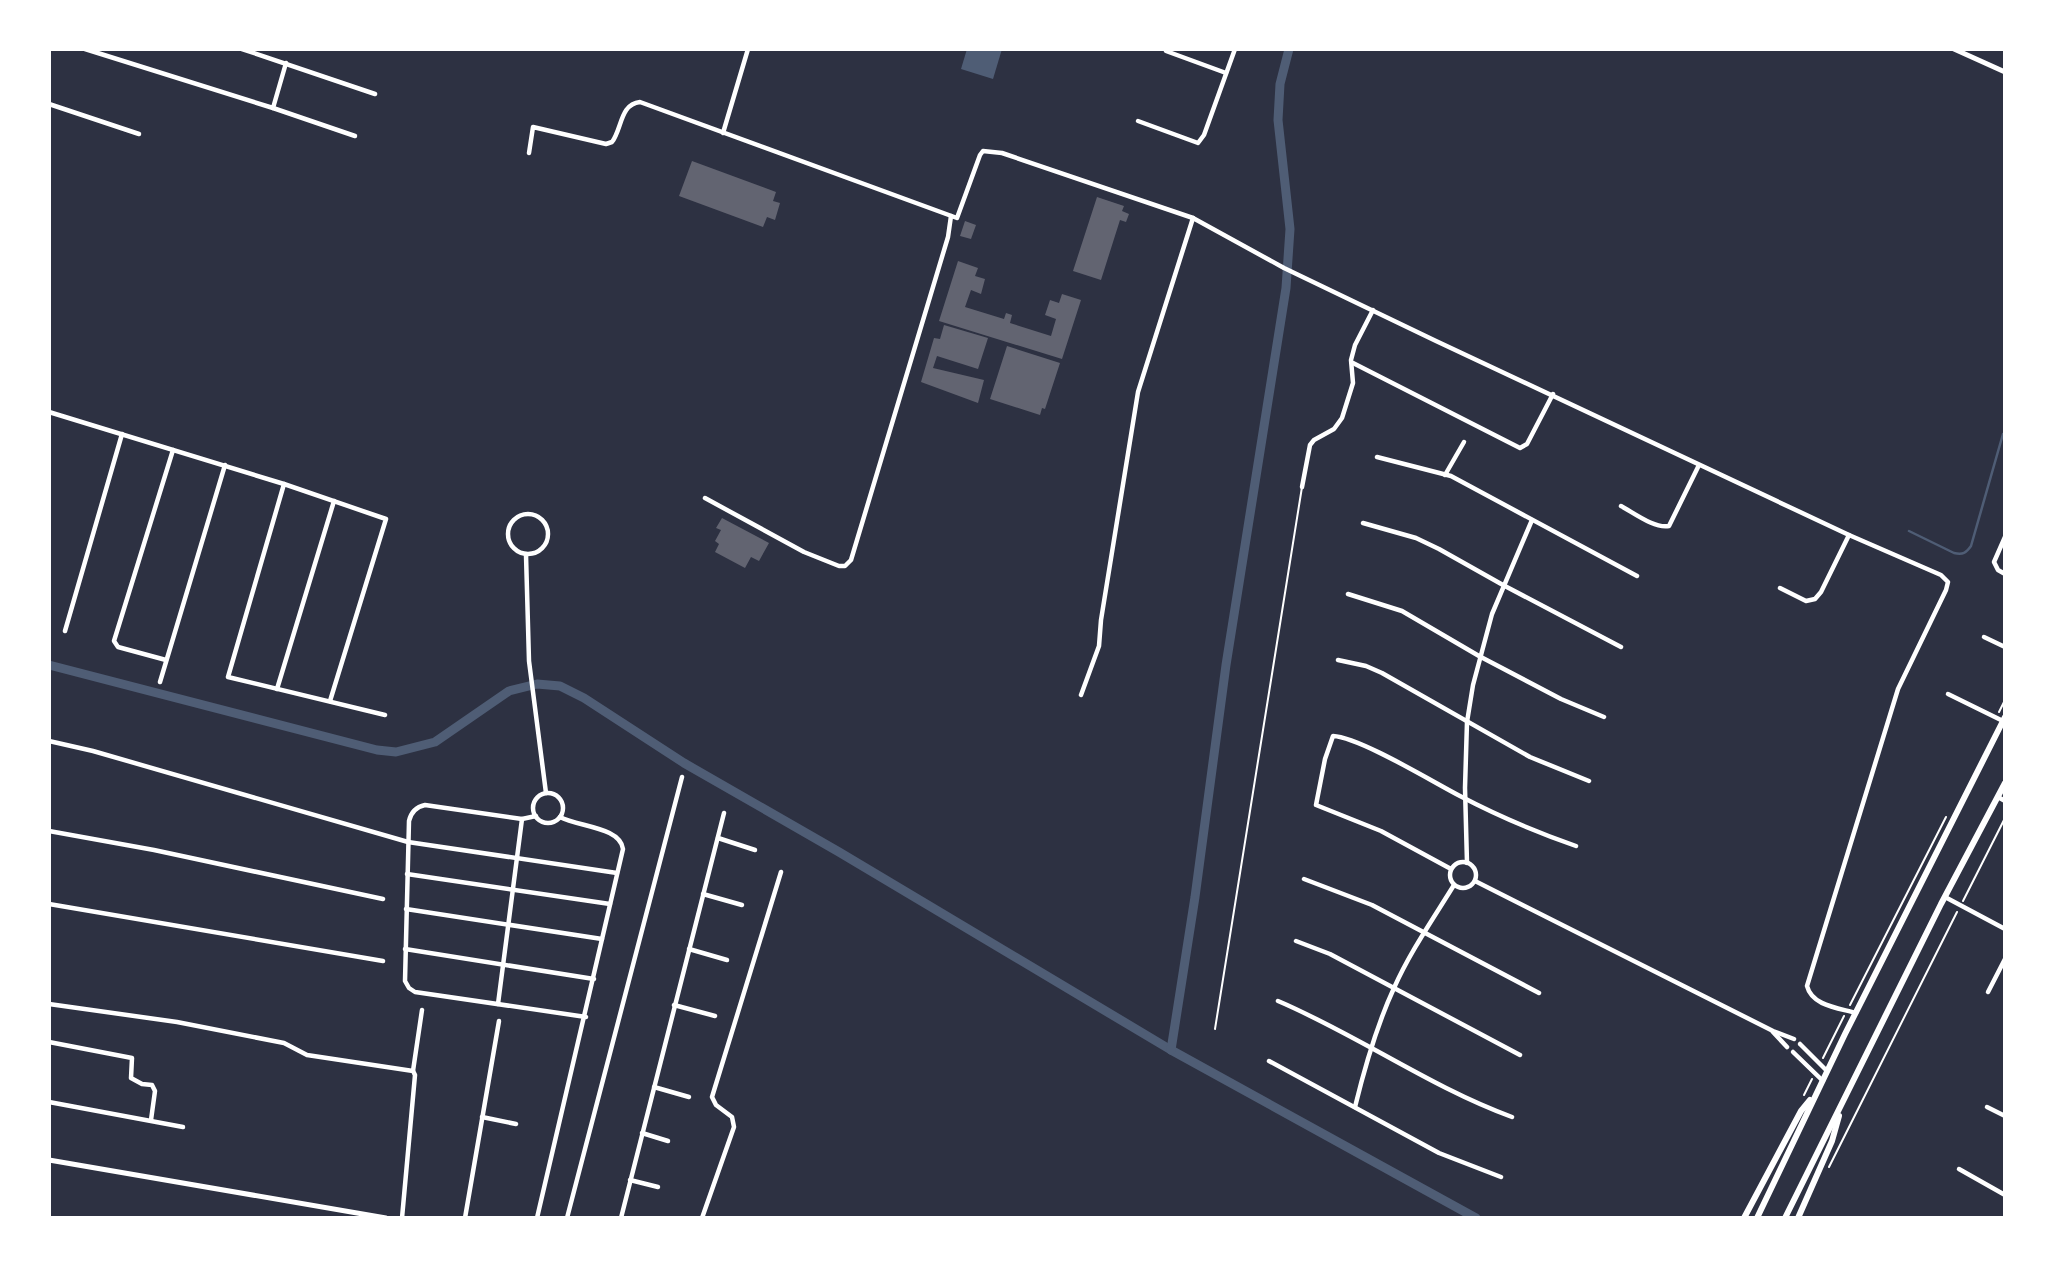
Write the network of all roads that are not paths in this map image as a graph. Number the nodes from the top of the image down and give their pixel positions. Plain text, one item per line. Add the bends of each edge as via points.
1 (85, 49) edge
2 (242, 49) edge
3 (748, 49) edge
4 (1235, 49) edge
5 (1954, 49) edge
6 (1166, 51) dead end
7 (286, 63) junction
8 (2005, 72) edge
9 (1226, 73) junction
10 (375, 94) dead end
11 (49, 104) edge
12 (273, 108) junction
13 (1138, 121) dead end
14 (723, 133) junction
15 (139, 134) dead end
16 (355, 136) dead end
17 (529, 153) dead end
18 (951, 216) junction
19 (1193, 218) junction
20 (1373, 310) junction
21 (1353, 363) junction
22 (1553, 394) junction
23 (49, 412) edge
24 (122, 434) junction
25 (1464, 442) dead end
26 (173, 450) junction
27 (1377, 457) dead end
28 (1699, 464) junction
29 (225, 466) junction
30 (1446, 475) junction
31 (284, 484) junction
32 (1302, 487) joint
33 (705, 498) dead end
34 (334, 501) junction
35 (1621, 506) dead end
36 (1532, 520) junction
37 (1363, 523) dead end
38 (1849, 535) junction
39 (2005, 537) edge
40 (526, 555) junction
41 (2005, 574) edge
42 (1637, 576) dead end
43 (1503, 585) junction
44 (1780, 587) dead end
45 (1348, 594) dead end
46 (65, 631) dead end
47 (1984, 637) dead end
48 (1621, 647) dead end
49 (2005, 647) edge
50 (1479, 656) junction
51 (166, 660) junction
52 (1338, 660) dead end
53 (160, 682) dead end
54 (277, 689) junction
55 (1948, 694) dead end
56 (1081, 695) dead end
57 (330, 701) junction
58 (385, 715) dead end
59 (1604, 717) dead end
60 (2001, 719) edge
61 (1467, 722) junction
62 (49, 741) edge
63 (682, 777) dead end
64 (1590, 781) dead end
65 (2005, 783) edge
66 (546, 793) junction
67 (1997, 797) junction
68 (1464, 798) junction
69 (2005, 801) edge
70 (724, 813) dead end
71 (536, 816) junction
72 (560, 817) junction
73 (522, 820) junction
74 (49, 831) edge
75 (718, 838) junction
76 (408, 842) junction
77 (1576, 846) dead end
78 (755, 850) dead end
79 (517, 859) junction
80 (1467, 863) junction
81 (1451, 869) junction
82 (781, 872) dead end
83 (617, 873) junction
84 (407, 874) junction
85 (1304, 879) dead end
86 (1475, 881) junction
87 (1454, 885) junction
88 (513, 890) junction
89 (703, 894) junction
90 (1945, 897) junction
91 (383, 899) dead end
92 (49, 904) edge
93 (610, 904) junction
94 (742, 905) dead end
95 (406, 909) junction
96 (509, 925) junction
97 (2005, 929) edge
98 (1424, 932) junction
99 (603, 939) junction
100 (1296, 941) dead end
101 (405, 949) junction
102 (689, 950) junction
103 (2005, 959) edge
104 (727, 960) dead end
105 (383, 961) dead end
106 (503, 965) junction
107 (594, 979) junction
108 (1394, 987) junction
109 (1988, 992) dead end
110 (1539, 993) dead end
111 (1278, 1001) dead end
112 (49, 1004) edge
113 (498, 1004) junction
114 (674, 1005) junction
115 (422, 1010) dead end
116 (1856, 1013) junction
117 (715, 1016) dead end
118 (586, 1017) junction
119 (499, 1021) dead end
120 (1215, 1029) dead end
121 (1773, 1031) junction
122 (1794, 1039) dead end
123 (49, 1042) edge
124 (1800, 1044) dead end
125 (1370, 1047) junction
126 (1787, 1047) dead end
127 (1793, 1052) dead end
128 (1808, 1052) junction
129 (1520, 1055) dead end
130 (1801, 1061) junction
131 (1269, 1062) dead end
132 (413, 1071) junction
133 (1827, 1071) junction
134 (1823, 1081) junction
135 (654, 1087) junction
136 (1818, 1090) junction
137 (689, 1097) dead end
138 (1843, 1101) junction
139 (49, 1102) edge
140 (1355, 1107) junction
141 (1987, 1107) dead end
142 (2005, 1116) edge
143 (482, 1117) junction
144 (1512, 1117) dead end
145 (151, 1120) junction
146 (516, 1124) dead end
147 (183, 1127) dead end
148 (642, 1133) junction
149 (668, 1141) dead end
150 (49, 1160) edge
151 (1959, 1169) dead end
152 (1502, 1177) dead end
153 (630, 1180) junction
154 (658, 1187) dead end
155 (2005, 1195) edge
156 (386, 1218) edge
157 (402, 1218) edge
158 (465, 1218) edge
159 (537, 1218) edge
160 (567, 1218) edge
161 (621, 1218) edge
162 (702, 1218) edge
163 (1744, 1218) edge
164 (1757, 1218) edge
165 (1785, 1218) edge
166 (1798, 1218) edge

1 - 12 street
2 - 7 street
3 - 14 street
4 - 9 street
5 - 8 street
6 - 9 street
7 - 10 street
7 - 12 street
9 - 13 street via 1198,143
11 - 15 street
12 - 16 street
14 - 17 street via 640,102 624,112 612,142 533,127
14 - 18 street
18 - 19 street via 957,218 980,155 988,150
18 - 33 street via 845,566 804,552
19 - 20 street
19 - 56 street via 1138,392 1099,646
20 - 21 street via 1355,345
20 - 22 street
21 - 22 street via 1520,448 1527,444
21 - 32 street via 1353,383 1342,418 1310,445
22 - 28 street
23 - 24 street
24 - 26 street
24 - 46 street
25 - 30 street
26 - 29 street
26 - 51 street via 114,641 118,647
27 - 30 street
28 - 35 street via 1670,526 1658,525
28 - 38 street
29 - 31 street
29 - 51 street
30 - 36 street
31 - 34 street
31 - 54 street via 228,677
32 - 120 lane
34 - 54 street
34 - 57 street via 383,516 386,523
36 - 42 street
36 - 43 street
37 - 43 street via 1416,538
38 - 44 street via 1815,599 1806,601
38 - 116 street via 1948,582 1898,689 1807,986 1817,1001
39 - 41 street via 1994,566
40 - 40 street via 513,549 507,533 516,516 530,513 547,525 548,536 542,549
40 - 66 street via 529,661
43 - 48 street
43 - 50 street
45 - 50 street via 1402,611
47 - 49 street
50 - 59 street
50 - 61 street
51 - 53 street
52 - 61 street via 1382,673
54 - 57 street
55 - 60 street
57 - 58 street
60 - 116 main road
61 - 64 street via 1530,757
61 - 68 street
62 - 76 street
63 - 160 street
65 - 67 main road
66 - 71 street via 534,802
66 - 72 street via 561,801
67 - 69 street
67 - 90 main road
68 - 77 street
68 - 80 street
68 - 81 street via 1372,750 1335,736 1330,740 1316,805 1381,831
70 - 75 street
71 - 72 street via 549,823
71 - 73 street
72 - 83 street via 617,836 623,847
73 - 76 street via 422,806 410,815
73 - 79 street
74 - 91 street
75 - 78 street
75 - 89 street
76 - 79 street
76 - 84 street
79 - 83 street
79 - 88 street
80 - 81 street
80 - 86 street via 1476,870
81 - 87 street
82 - 162 street via 712,1097 732,1117 734,1127
83 - 93 street
84 - 88 street
84 - 95 street
85 - 98 street via 1372,905
86 - 87 street via 1466,888
86 - 121 street
87 - 98 street
88 - 93 street
88 - 96 street
89 - 94 street
89 - 102 street
90 - 97 street
90 - 138 main road
92 - 105 street
93 - 99 street
95 - 96 street
95 - 101 street
96 - 99 street
96 - 106 street
98 - 108 street
98 - 110 street
99 - 107 street
100 - 108 street
101 - 106 street
101 - 113 street via 404,978 413,991
102 - 104 street
102 - 114 street
103 - 109 street
106 - 107 street
106 - 113 street
107 - 118 street
108 - 125 street
108 - 129 street
111 - 125 street
112 - 132 street via 177,1022 284,1043 307,1055
113 - 118 street
114 - 117 street
114 - 135 street
115 - 132 street
116 - 133 main road
118 - 159 street
119 - 143 street
121 - 122 street
121 - 126 street
123 - 145 street via 132,1058 131,1078 155,1091
124 - 128 street
125 - 140 street
125 - 144 street via 1481,1106
127 - 130 street
128 - 130 street
128 - 133 street
130 - 134 street
131 - 140 street
132 - 157 street
133 - 134 main road
134 - 136 main road
135 - 137 street
135 - 148 street
136 - 163 main road via 1801,1111
136 - 164 main road
138 - 165 main road
138 - 166 main road via 1832,1141
139 - 145 street
140 - 152 street via 1439,1153
141 - 142 street
143 - 146 street
143 - 158 street
145 - 147 street
148 - 149 street
148 - 153 street
150 - 156 street
151 - 155 street
153 - 154 street
153 - 161 street

